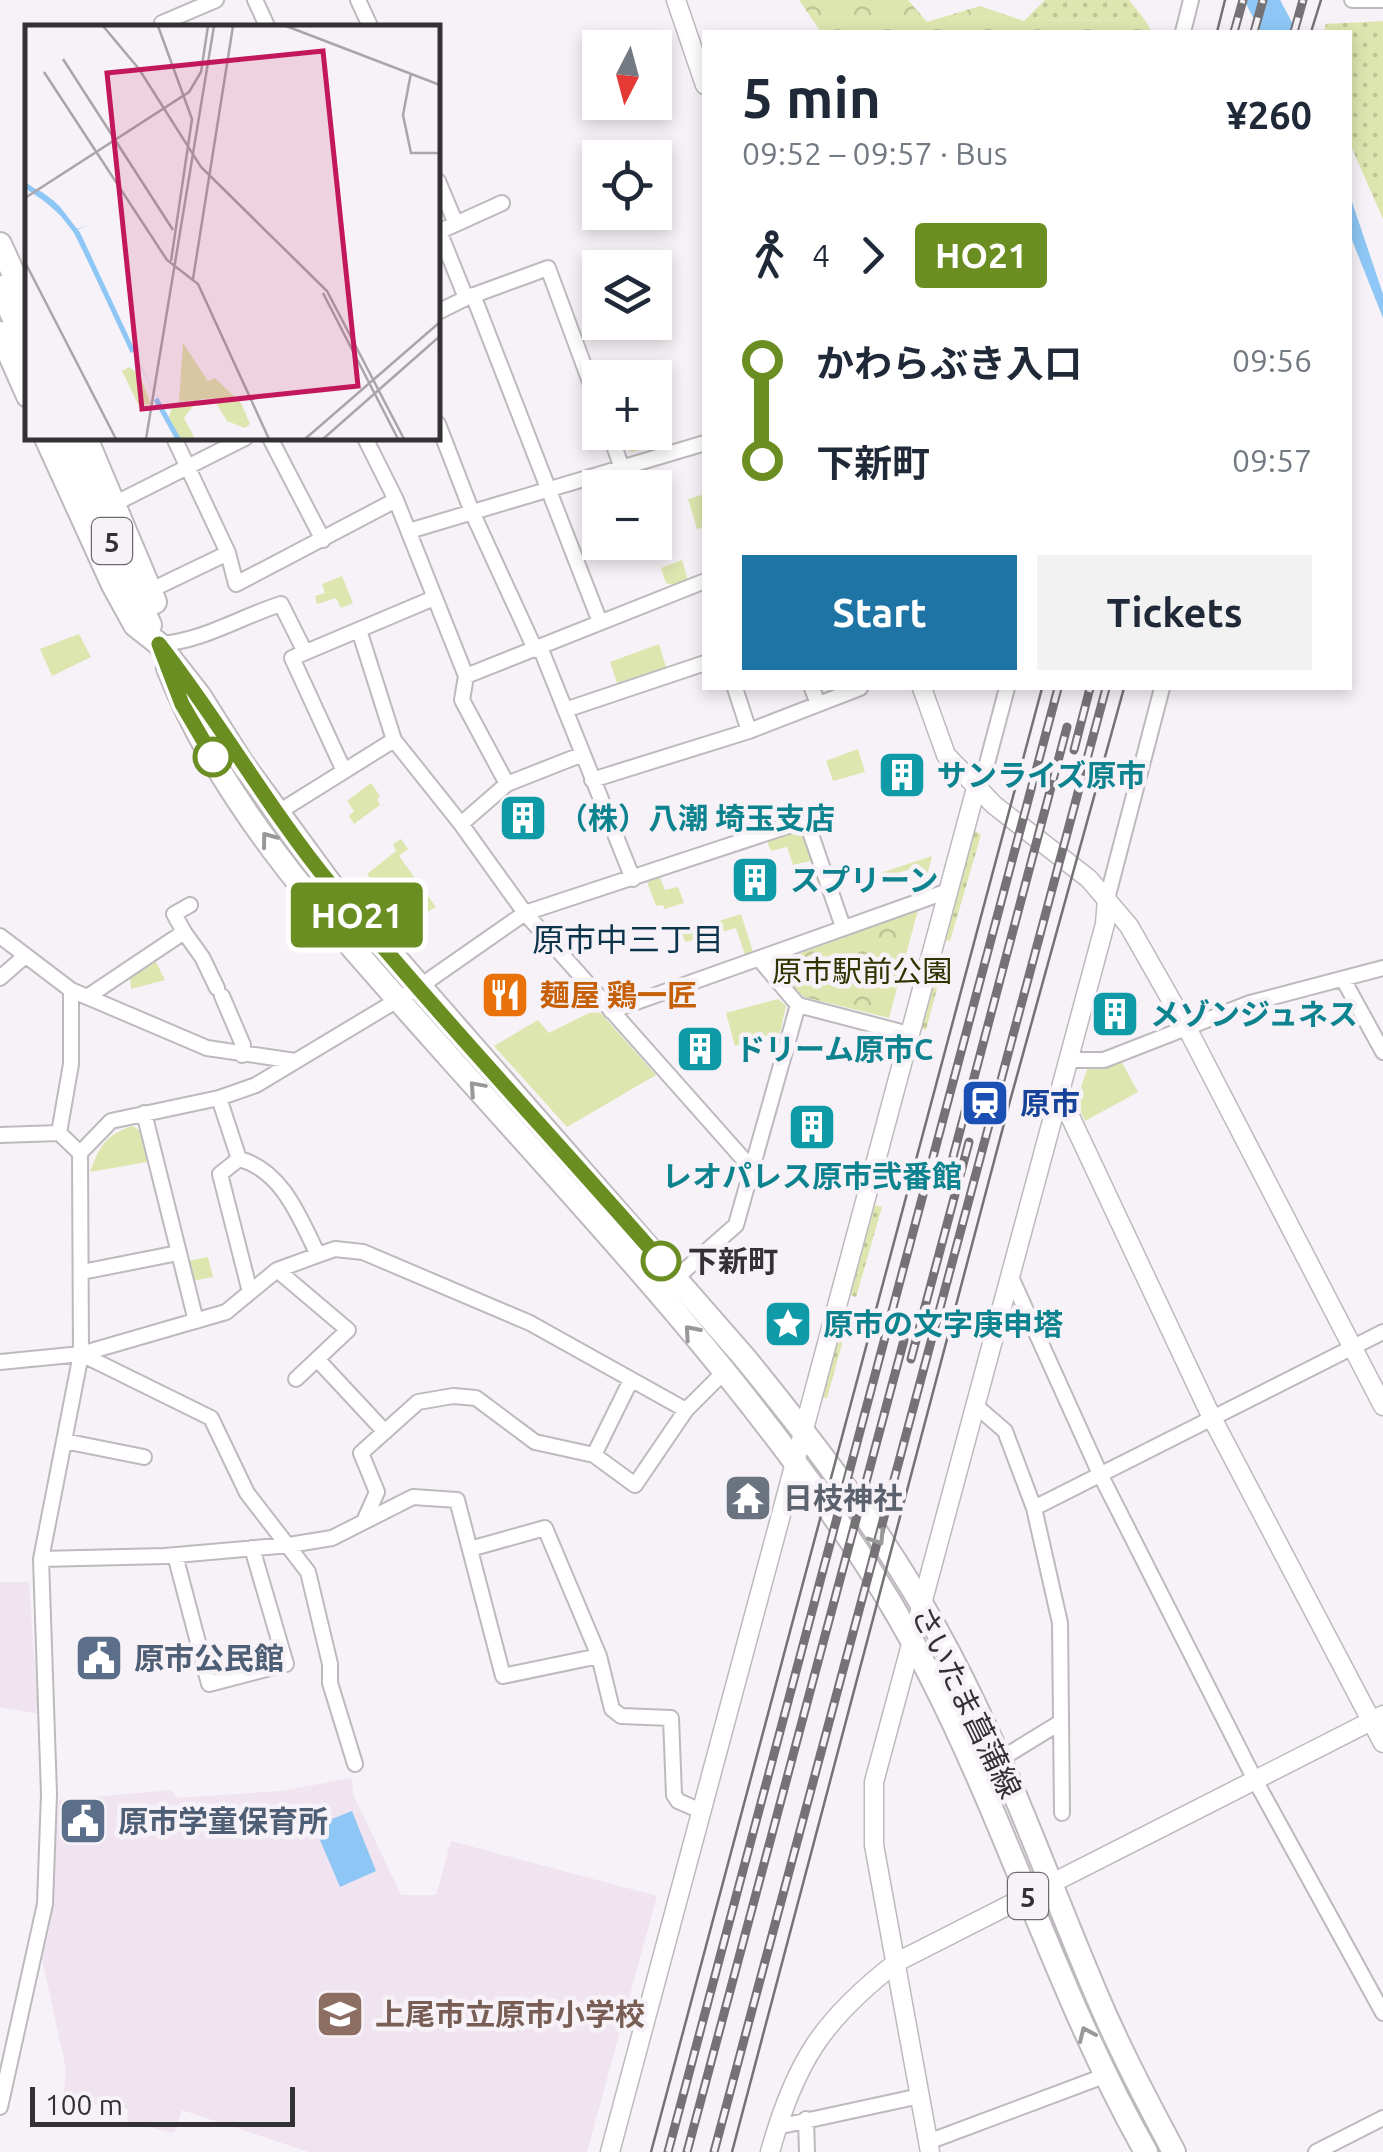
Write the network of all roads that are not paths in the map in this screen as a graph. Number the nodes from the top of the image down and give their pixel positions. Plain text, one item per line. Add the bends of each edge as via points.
1 (216, 0) edge
2 (255, 0) edge
3 (358, 0) edge
4 (676, 0) edge
5 (1192, 0) edge
6 (1352, 0) edge
7 (1383, 0) edge
8 (162, 25) edge
9 (267, 25) edge
10 (369, 25) edge
11 (1184, 30) edge
12 (702, 76) edge
13 (440, 187) edge
14 (502, 203) dead end
15 (456, 224) junction
16 (440, 230) edge
17 (440, 235) edge
18 (0, 244) edge
19 (0, 287) edge
20 (470, 296) junction
21 (25, 299) edge
22 (440, 311) edge
23 (0, 332) edge
24 (25, 346) edge
25 (582, 360) edge
26 (25, 389) edge
27 (440, 429) edge
28 (47, 440) edge
29 (67, 440) edge
30 (87, 440) edge
31 (175, 440) edge
32 (241, 440) edge
33 (271, 440) edge
34 (366, 440) edge
35 (702, 444) edge
36 (616, 450) edge
37 (188, 467) junction
38 (622, 468) junction
39 (547, 490) junction
40 (396, 500) junction
41 (114, 504) junction
42 (472, 512) junction
43 (409, 531) junction
44 (322, 540) junction
45 (228, 553) junction
46 (702, 583) edge
47 (151, 590) junction
48 (434, 598) junction
49 (600, 622) junction
50 (358, 630) junction
51 (159, 644) junction
52 (535, 650) junction
53 (305, 652) junction
54 (702, 664) edge
55 (466, 676) junction
56 (735, 690) edge
57 (813, 690) edge
58 (855, 690) edge
59 (923, 690) edge
60 (1006, 690) edge
61 (1161, 690) edge
62 (818, 704) junction
63 (565, 710) junction
64 (749, 731) junction
65 (394, 740) junction
66 (583, 754) junction
67 (344, 771) junction
68 (592, 780) junction
69 (507, 784) junction
70 (976, 788) junction
71 (277, 813) junction
72 (461, 824) junction
73 (633, 879) junction
74 (948, 892) junction
75 (1106, 898) junction
76 (190, 905) dead end
77 (525, 914) junction
78 (843, 927) junction
79 (184, 932) junction
80 (0, 936) edge
81 (24, 957) junction
82 (760, 960) junction
83 (1383, 968) edge
84 (0, 978) edge
85 (1344, 979) junction
86 (418, 987) junction
87 (71, 990) junction
88 (86, 997) junction
89 (398, 1000) junction
90 (798, 1005) junction
91 (611, 1011) junction
92 (1187, 1028) junction
93 (909, 1034) junction
94 (1383, 1052) edge
95 (242, 1055) junction
96 (1069, 1060) junction
97 (295, 1061) junction
98 (1060, 1095) junction
99 (220, 1098) junction
100 (144, 1113) junction
101 (60, 1133) junction
102 (0, 1135) edge
103 (80, 1153) junction
104 (238, 1159) junction
105 (753, 1170) junction
106 (178, 1253) junction
107 (318, 1255) junction
108 (277, 1270) junction
109 (82, 1272) junction
110 (1010, 1275) junction
111 (676, 1278) junction
112 (250, 1292) junction
113 (196, 1320) junction
114 (1383, 1332) edge
115 (1352, 1348) junction
116 (81, 1354) junction
117 (317, 1359) junction
118 (0, 1362) edge
119 (725, 1371) junction
120 (296, 1379) dead end
121 (631, 1380) junction
122 (975, 1405) junction
123 (1383, 1406) edge
124 (686, 1410) junction
125 (1212, 1418) junction
126 (803, 1429) junction
127 (386, 1432) junction
128 (64, 1440) junction
129 (594, 1455) junction
130 (144, 1456) dead end
131 (796, 1462) junction
132 (1100, 1474) junction
133 (1034, 1508) junction
134 (365, 1519) junction
135 (289, 1545) junction
136 (252, 1548) junction
137 (470, 1549) junction
138 (174, 1555) junction
139 (41, 1559) junction
140 (920, 1606) junction
141 (910, 1640) junction
142 (599, 1656) junction
143 (1377, 1718) edge
144 (1062, 1722) junction
145 (1383, 1743) edge
146 (998, 1760) junction
147 (355, 1764) dead end
148 (1256, 1780) junction
149 (701, 1811) junction
150 (1062, 1813) dead end
151 (1052, 1882) junction
152 (1027, 1894) junction
153 (897, 1962) junction
154 (1383, 2013) edge
155 (1104, 2076) junction
156 (920, 2096) junction
157 (0, 2106) edge
158 (1383, 2118) edge
159 (806, 2119) junction
160 (777, 2128) junction
161 (929, 2147) edge
162 (610, 2152) edge
163 (770, 2152) edge
164 (807, 2152) edge
165 (1146, 2152) edge
166 (1174, 2152) edge
167 (1316, 2152) edge

1 - 8 street
2 - 9 street
3 - 10 street
4 - 12 street
5 - 11 street
6 - 7 street
13 - 15 street
14 - 15 street
15 - 16 street
17 - 20 street
18 - 21 main road
19 - 24 main road
20 - 22 street
20 - 25 street via 548,268
20 - 39 street
23 - 26 main road
27 - 42 street
28 - 51 main road, 5 via 113,585 135,624
29 - 51 main road, さいたま菖蒲線 / 5
30 - 41 main road, 5
31 - 37 street
32 - 37 street
33 - 44 street
34 - 40 street
35 - 38 street
36 - 38 street
37 - 41 street
37 - 45 street
38 - 39 street
39 - 42 street
39 - 49 street
40 - 43 street
40 - 44 street
41 - 47 main road, 5
42 - 43 street
42 - 52 street
43 - 48 street
44 - 45 street via 236,584
45 - 47 street
46 - 49 street
47 - 51 main road, 5 via 161,618
48 - 50 street
48 - 55 street
49 - 52 street
50 - 53 street
50 - 65 street
51 - 53 street via 184,643 281,604
51 - 71 main road, さいたま菖蒲線 / 5
89 -> 51 main road, さいたま菖蒲線 / 5 via 249,812 182,704
52 - 55 street
52 - 63 street via 542,652
53 - 67 street via 292,658
54 - 63 street
55 - 69 street via 462,700
56 - 64 street
57 - 62 street
58 - 62 street
59 - 70 street via 946,755
60 - 70 street
61 - 75 street
62 - 64 street
63 - 66 street
64 - 68 street
65 - 67 street
65 - 72 street
66 - 68 street
66 - 69 street
67 - 71 street
68 - 73 street
69 - 72 street
70 - 74 street
70 - 75 street
71 - 86 main road, さいたま菖蒲線 / 5
72 - 77 street
73 - 77 street
73 - 78 street via 806,820
74 - 78 street
74 - 93 street
75 - 92 street
75 - 96 street
76 - 79 street via 174,914
77 - 86 street
77 - 91 street
78 - 82 street
79 - 88 street
79 - 95 street via 219,992
80 - 81 street
81 - 84 street
81 - 87 street
82 - 90 street
82 - 91 street
83 - 85 street
85 - 92 street via 1250,1003
85 - 94 street
86 - 89 street
86 - 111 main road, さいたま菖蒲線 / 5
87 - 88 street
87 - 101 street via 71,1064
88 - 95 street via 170,1034
89 - 97 street
119 -> 89 main road, さいたま菖蒲線 / 5
90 - 93 street
90 - 105 street
91 - 105 street
92 - 96 street via 1104,1060
92 - 115 street
93 - 126 street
95 - 97 street
96 - 98 street
97 - 99 street
98 - 110 street
98 - 125 street
99 - 100 street
99 - 104 street
100 - 103 street via 111,1121
100 - 106 street
101 - 102 street
101 - 103 street
103 - 109 street
104 - 107 street via 256,1164 290,1198
104 - 112 street via 220,1174
105 - 111 street via 736,1225
106 - 109 street
106 - 113 street
107 - 108 street
107 - 121 street via 363,1252 530,1323
108 - 112 street
108 - 117 street via 348,1330
109 - 116 street
110 - 122 street
110 - 132 street
111 - 126 main road, さいたま菖蒲線 / 5
112 - 113 street via 226,1312
113 - 116 street
114 - 115 street
115 - 123 street
115 - 125 street
116 - 118 street
116 - 128 street
116 - 135 street via 211,1418 248,1492
117 - 120 street
117 - 127 street
119 - 124 street
119 - 131 main road, さいたま菖蒲線 / 5
121 - 124 street
121 - 129 street
122 - 133 street via 1005,1431
122 - 140 street
124 - 129 street via 635,1486
125 - 132 street
125 - 143 street
126 - 131 street
126 -> 140 main road, さいたま菖蒲線 / 5
127 - 129 street via 418,1402 476,1398 535,1442
127 - 134 street via 361,1454 377,1492
128 - 130 street
128 - 139 street
131 - 141 main road, さいたま菖蒲線 / 5
131 - 149 street
132 - 133 street
132 - 148 street
133 - 144 street via 1060,1623
134 - 135 street via 332,1538
134 - 137 street via 413,1497 457,1500
135 - 136 street
135 - 147 street via 308,1572 330,1683
136 - 138 street
136 - 138 street via 286,1664 209,1684
137 - 142 street via 545,1528
137 - 142 street via 503,1676
138 - 139 street
139 - 157 street via 46,1904
140 - 141 street
140 - 146 main road, さいたま菖蒲線 / 5
141 - 152 main road, さいたま菖蒲線 / 5
141 - 153 street via 872,1805
142 - 149 street via 612,1710 671,1718 674,1794
143 - 145 street
143 - 148 street
144 - 146 street
144 - 150 street
146 - 151 main road, さいたま菖蒲線 / 5
148 - 151 street
148 - 154 street
149 - 162 street
151 - 152 street
151 - 166 main road, さいたま菖蒲線 / 5 via 1100,2003
152 - 153 street
155 -> 152 main road, さいたま菖蒲線 / 5
153 - 156 street
153 - 160 street via 813,2044
155 - 161 street
155 - 165 main road, さいたま菖蒲線 / 5
156 - 159 street
156 - 161 street
158 - 167 street
159 - 160 street
159 - 164 street
160 - 163 street

